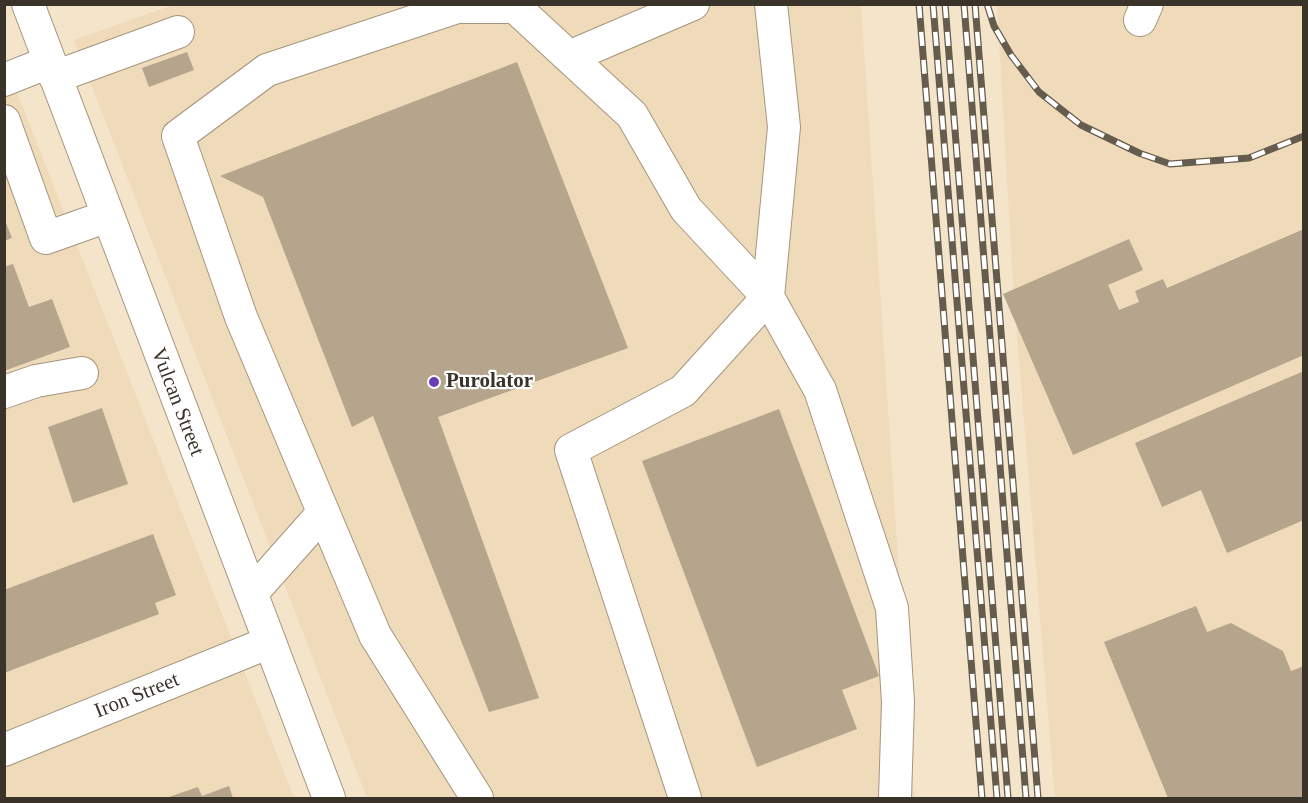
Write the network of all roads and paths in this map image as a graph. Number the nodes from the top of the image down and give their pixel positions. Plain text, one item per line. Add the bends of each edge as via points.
1 (693, 4) edge
2 (771, 4) edge
3 (32, 5) edge
4 (178, 32) dead end
5 (568, 57) junction
6 (52, 70) junction
7 (4, 80) edge
8 (4, 121) edge
9 (108, 216) junction
10 (768, 297) junction
11 (82, 373) dead end
12 (4, 392) edge
13 (323, 513) junction
14 (252, 593) junction
15 (270, 642) junction
16 (4, 750) edge
17 (329, 798) edge
18 (477, 798) edge
19 (685, 798) edge
20 (895, 798) edge

1 - 5 street
2 - 10 street via 784,127
3 - 6 street, Vulcan Street
4 - 6 street
5 - 10 street via 632,115 686,208
5 - 13 street via 515,7 457,6 267,70 178,136 241,317
6 - 7 street
6 - 9 street, Vulcan Street
8 - 9 street via 46,238
9 - 14 street, Vulcan Street
10 - 19 street via 683,391 571,450
10 - 20 street via 820,390 892,608 898,702
11 - 12 street via 36,381
13 - 14 street
13 - 18 street via 375,635
14 - 15 street, Vulcan Street
15 - 16 street, Iron Street
15 - 17 street, Vulcan Street

